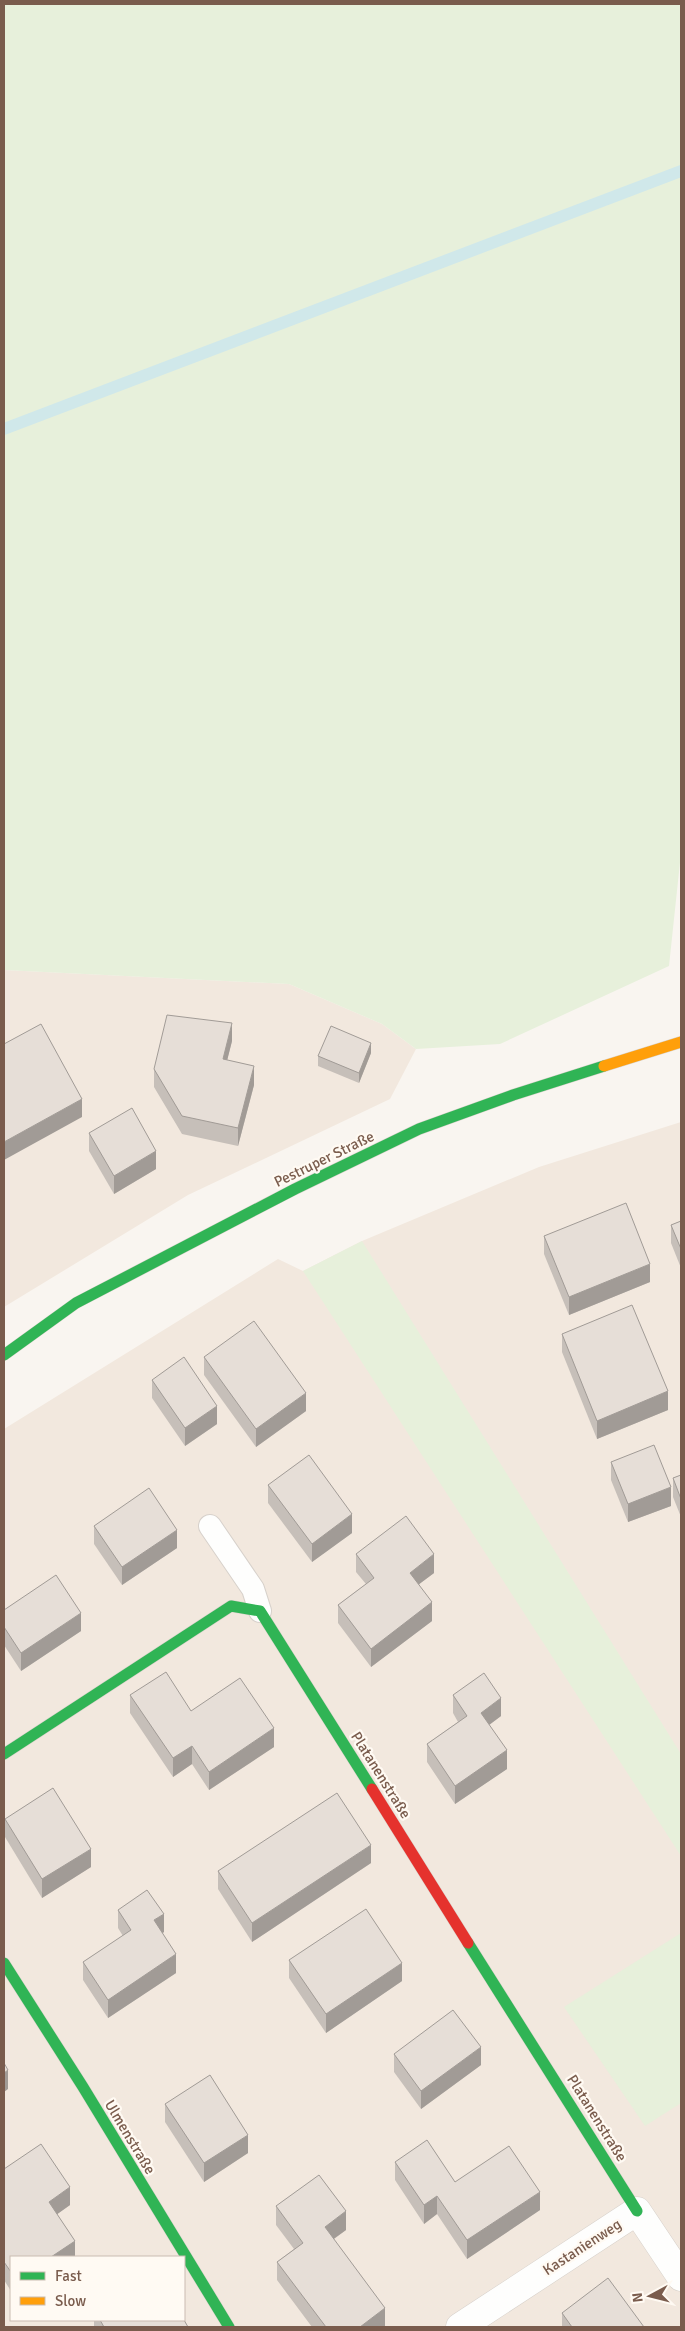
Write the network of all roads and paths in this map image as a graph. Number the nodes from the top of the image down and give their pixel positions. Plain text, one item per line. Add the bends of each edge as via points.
1 (681, 1042) edge
2 (4, 1355) edge
3 (210, 1526) dead end
4 (260, 1611) junction
5 (4, 1754) edge
6 (4, 1963) edge
7 (637, 2211) junction
8 (681, 2277) edge
9 (229, 2327) edge
10 (460, 2327) edge

1 - 2 street, Pestruper Straße via 420,1129 295,1189 76,1303
3 - 4 lane via 253,1590
4 - 5 street via 231,1606
4 - 7 street, Platanenstraße
6 - 9 street, Ulmenstraße
7 - 8 street, Kastanienweg
7 - 10 street, Kastanienweg

